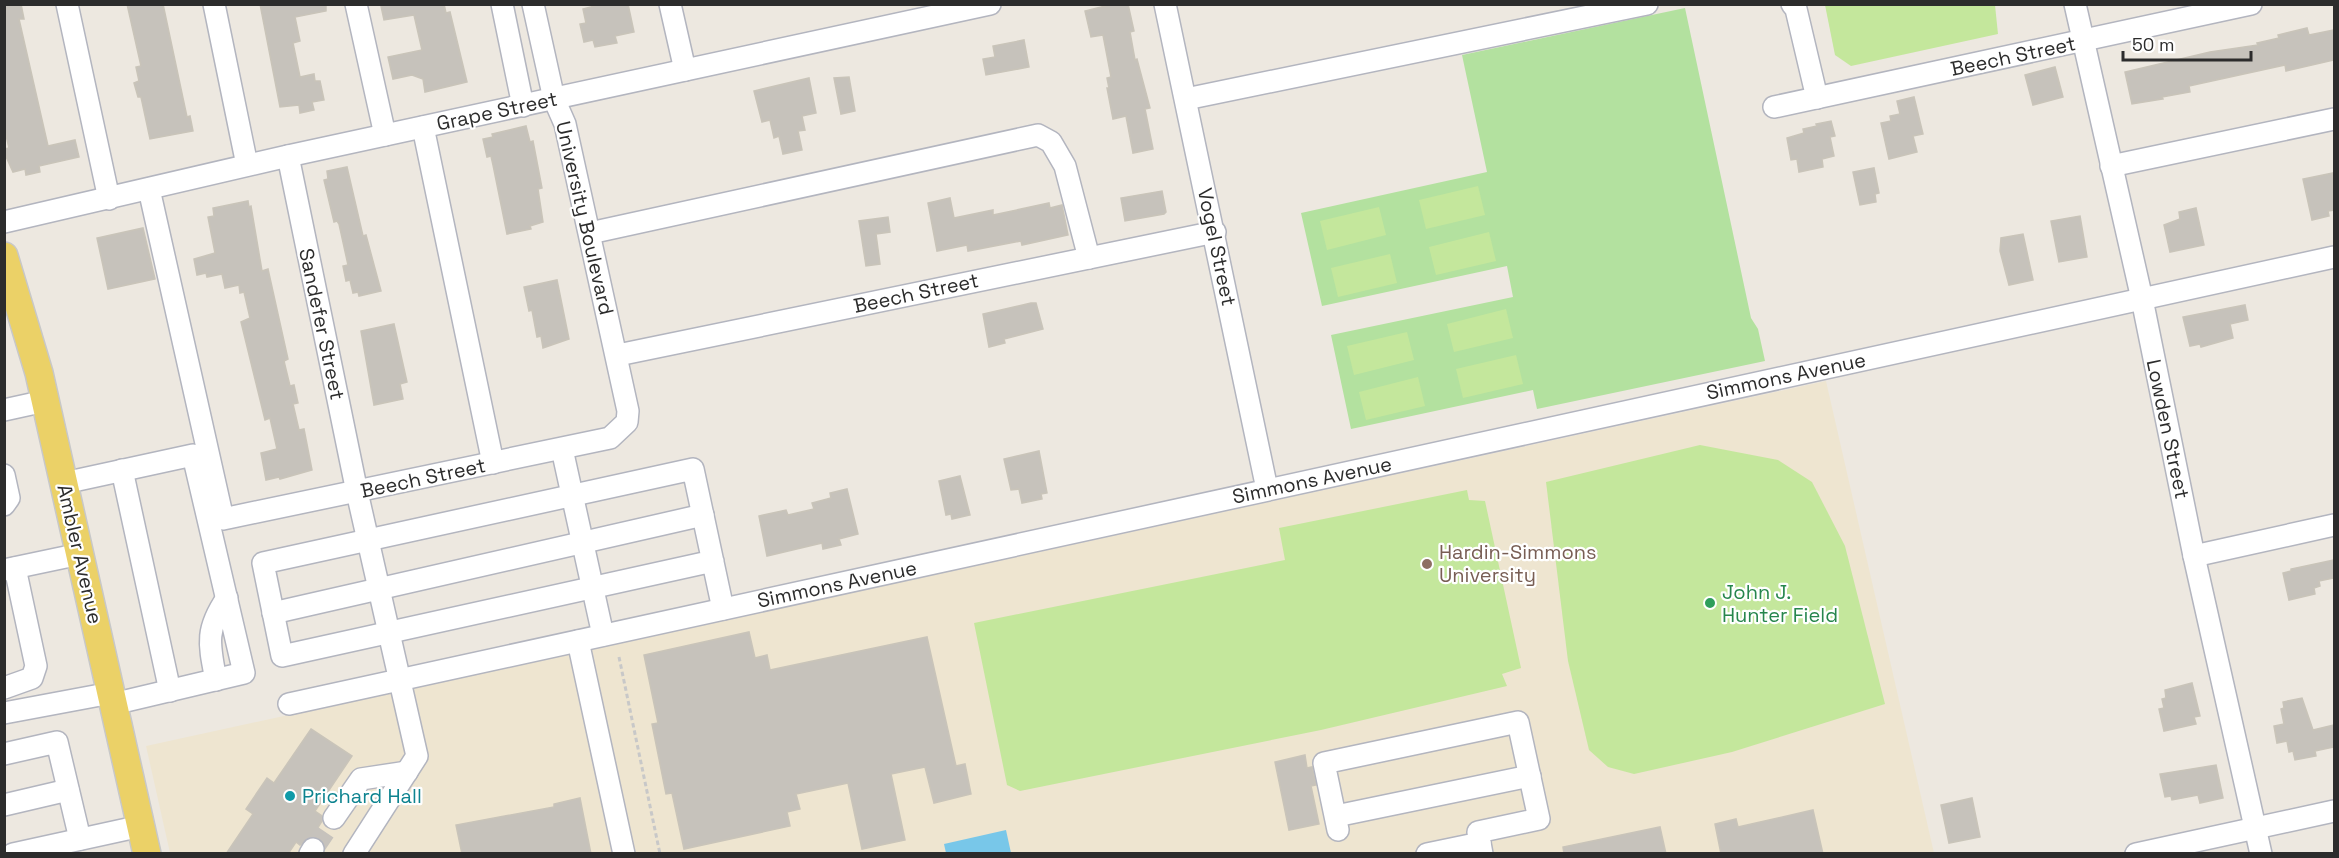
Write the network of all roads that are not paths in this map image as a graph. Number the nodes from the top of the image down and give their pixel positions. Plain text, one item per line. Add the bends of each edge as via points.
1 (67, 4) edge
2 (214, 4) edge
3 (356, 4) edge
4 (502, 4) edge
5 (533, 4) edge
6 (670, 4) edge
7 (990, 4) edge
8 (1165, 4) edge
9 (1647, 4) edge
10 (1792, 4) edge
11 (2075, 4) edge
12 (2251, 4) edge
13 (2082, 41) junction
14 (685, 70) junction
15 (1817, 98) junction
16 (554, 99) junction
17 (1186, 99) junction
18 (523, 106) junction
19 (1774, 107) dead end
20 (2334, 119) edge
21 (423, 127) junction
22 (385, 135) junction
23 (288, 156) junction
24 (248, 165) junction
25 (2111, 166) junction
26 (149, 189) junction
27 (109, 200) junction
28 (4, 222) edge
29 (1215, 232) junction
30 (590, 233) junction
31 (4, 256) edge
32 (2334, 257) edge
33 (1089, 258) junction
34 (12, 297) edge
35 (2142, 299) junction
36 (618, 355) junction
37 (45, 400) junction
38 (4, 410) edge
39 (620, 431) joint
40 (562, 449) junction
41 (493, 463) junction
42 (122, 471) junction
43 (4, 475) edge
44 (64, 483) junction
45 (1268, 489) junction
46 (357, 492) junction
47 (572, 496) junction
48 (4, 505) edge
49 (703, 516) junction
50 (2334, 525) edge
51 (368, 540) junction
52 (582, 543) junction
53 (80, 554) junction
54 (2194, 556) junction
55 (713, 561) junction
56 (10, 569) edge
57 (592, 587) junction
58 (379, 589) junction
59 (227, 598) junction
60 (723, 609) junction
61 (273, 613) junction
62 (389, 633) junction
63 (603, 635) junction
64 (578, 641) junction
65 (216, 680) junction
66 (400, 680) junction
67 (4, 688) edge
68 (170, 691) junction
69 (112, 699) junction
70 (289, 704) dead end
71 (4, 713) edge
72 (4, 754) edge
73 (407, 772) junction
74 (1530, 776) junction
75 (68, 790) junction
76 (4, 805) edge
77 (2334, 811) edge
78 (334, 818) tunnel mouth
79 (141, 826) junction
80 (2255, 828) junction
81 (80, 839) junction
82 (1481, 848) edge
83 (13, 854) edge
84 (147, 854) edge
85 (354, 854) edge
86 (624, 854) edge
87 (1427, 854) edge
88 (2136, 854) edge
89 (2261, 854) edge

1 - 27 street
2 - 24 street
3 - 22 street
4 - 18 street
5 - 16 street, University Boulevard
6 - 14 street
7 - 14 street, Grape Street
8 - 17 street, Vogel Street
9 - 17 street
10 - 15 street
11 - 13 street, Lowden Street
12 - 13 street, Beech Street
13 - 15 street, Beech Street
13 - 25 street, Lowden Street
14 - 16 street, Grape Street
15 - 19 street, Beech Street
16 - 18 street, Grape Street
16 - 30 street, University Boulevard via 565,124
17 - 29 street, Vogel Street
18 - 21 street, Grape Street
20 - 25 street
21 - 22 street, Grape Street
21 - 41 street
22 - 23 street, Grape Street
23 - 24 street, Grape Street
23 - 46 street, Sandefer Street
24 - 26 street, Grape Street
25 - 35 street, Lowden Street
26 - 27 street, Grape Street
26 - 46 street, Beech Street via 223,519
27 - 28 street, Grape Street
29 - 33 street, Beech Street
29 - 45 street, Vogel Street
30 - 33 street via 1038,135 1051,142 1065,166
30 - 36 street, University Boulevard
31 - 34 main road, Ambler Avenue
32 - 35 street, Simmons Avenue
33 - 36 street, Beech Street
34 - 37 main road, Ambler Avenue
35 - 45 street, Simmons Avenue
35 - 54 street, Lowden Street
36 - 39 street, University Boulevard via 628,411 627,422
37 - 38 street
37 - 44 main road, Ambler Avenue
39 - 40 street, Beech Street via 610,438
40 - 41 street, Beech Street
40 - 47 street
41 - 46 street, Beech Street
42 - 44 street
42 - 59 street via 193,455
42 - 68 street
43 - 48 street via 9,498
44 - 53 main road, Ambler Avenue
45 - 60 street, Simmons Avenue
46 - 51 street, Sandefer Street
47 - 49 street via 693,469
47 - 51 street
47 - 52 street
49 - 52 street
49 - 55 street
50 - 54 street
51 - 58 street, Sandefer Street
51 - 61 street via 263,563
52 - 57 street
52 - 58 street
53 - 56 street
53 - 69 main road, Ambler Avenue
54 - 80 street, Lowden Street
55 - 57 street
55 - 60 street
56 - 67 street via 36,666 32,678
57 - 62 street
57 - 63 street
58 - 61 street
58 - 62 street, Sandefer Street
59 - 65 street via 209,635
59 - 65 street via 244,673
60 - 63 street, Simmons Avenue
61 - 62 street via 282,657
62 - 66 street, Sandefer Street
63 - 64 street, Simmons Avenue
64 - 66 street, Simmons Avenue
64 - 86 street
65 - 68 street
66 - 70 street, Simmons Avenue
66 - 73 street, Sandefer Street via 417,756
68 - 69 street
69 - 71 street
69 - 79 main road, Ambler Avenue
72 - 75 street via 57,742
73 - 78 street via 361,779
73 - 85 street, Sandefer Street
74 - 74 street via 1518,722 1324,763 1337,823
74 - 82 street via 1539,819 1478,832
75 - 76 street
75 - 81 street
77 - 80 street
79 - 81 street
79 - 84 main road, Ambler Avenue
80 - 88 street
80 - 89 street, Lowden Street
81 - 83 street
82 - 87 street

